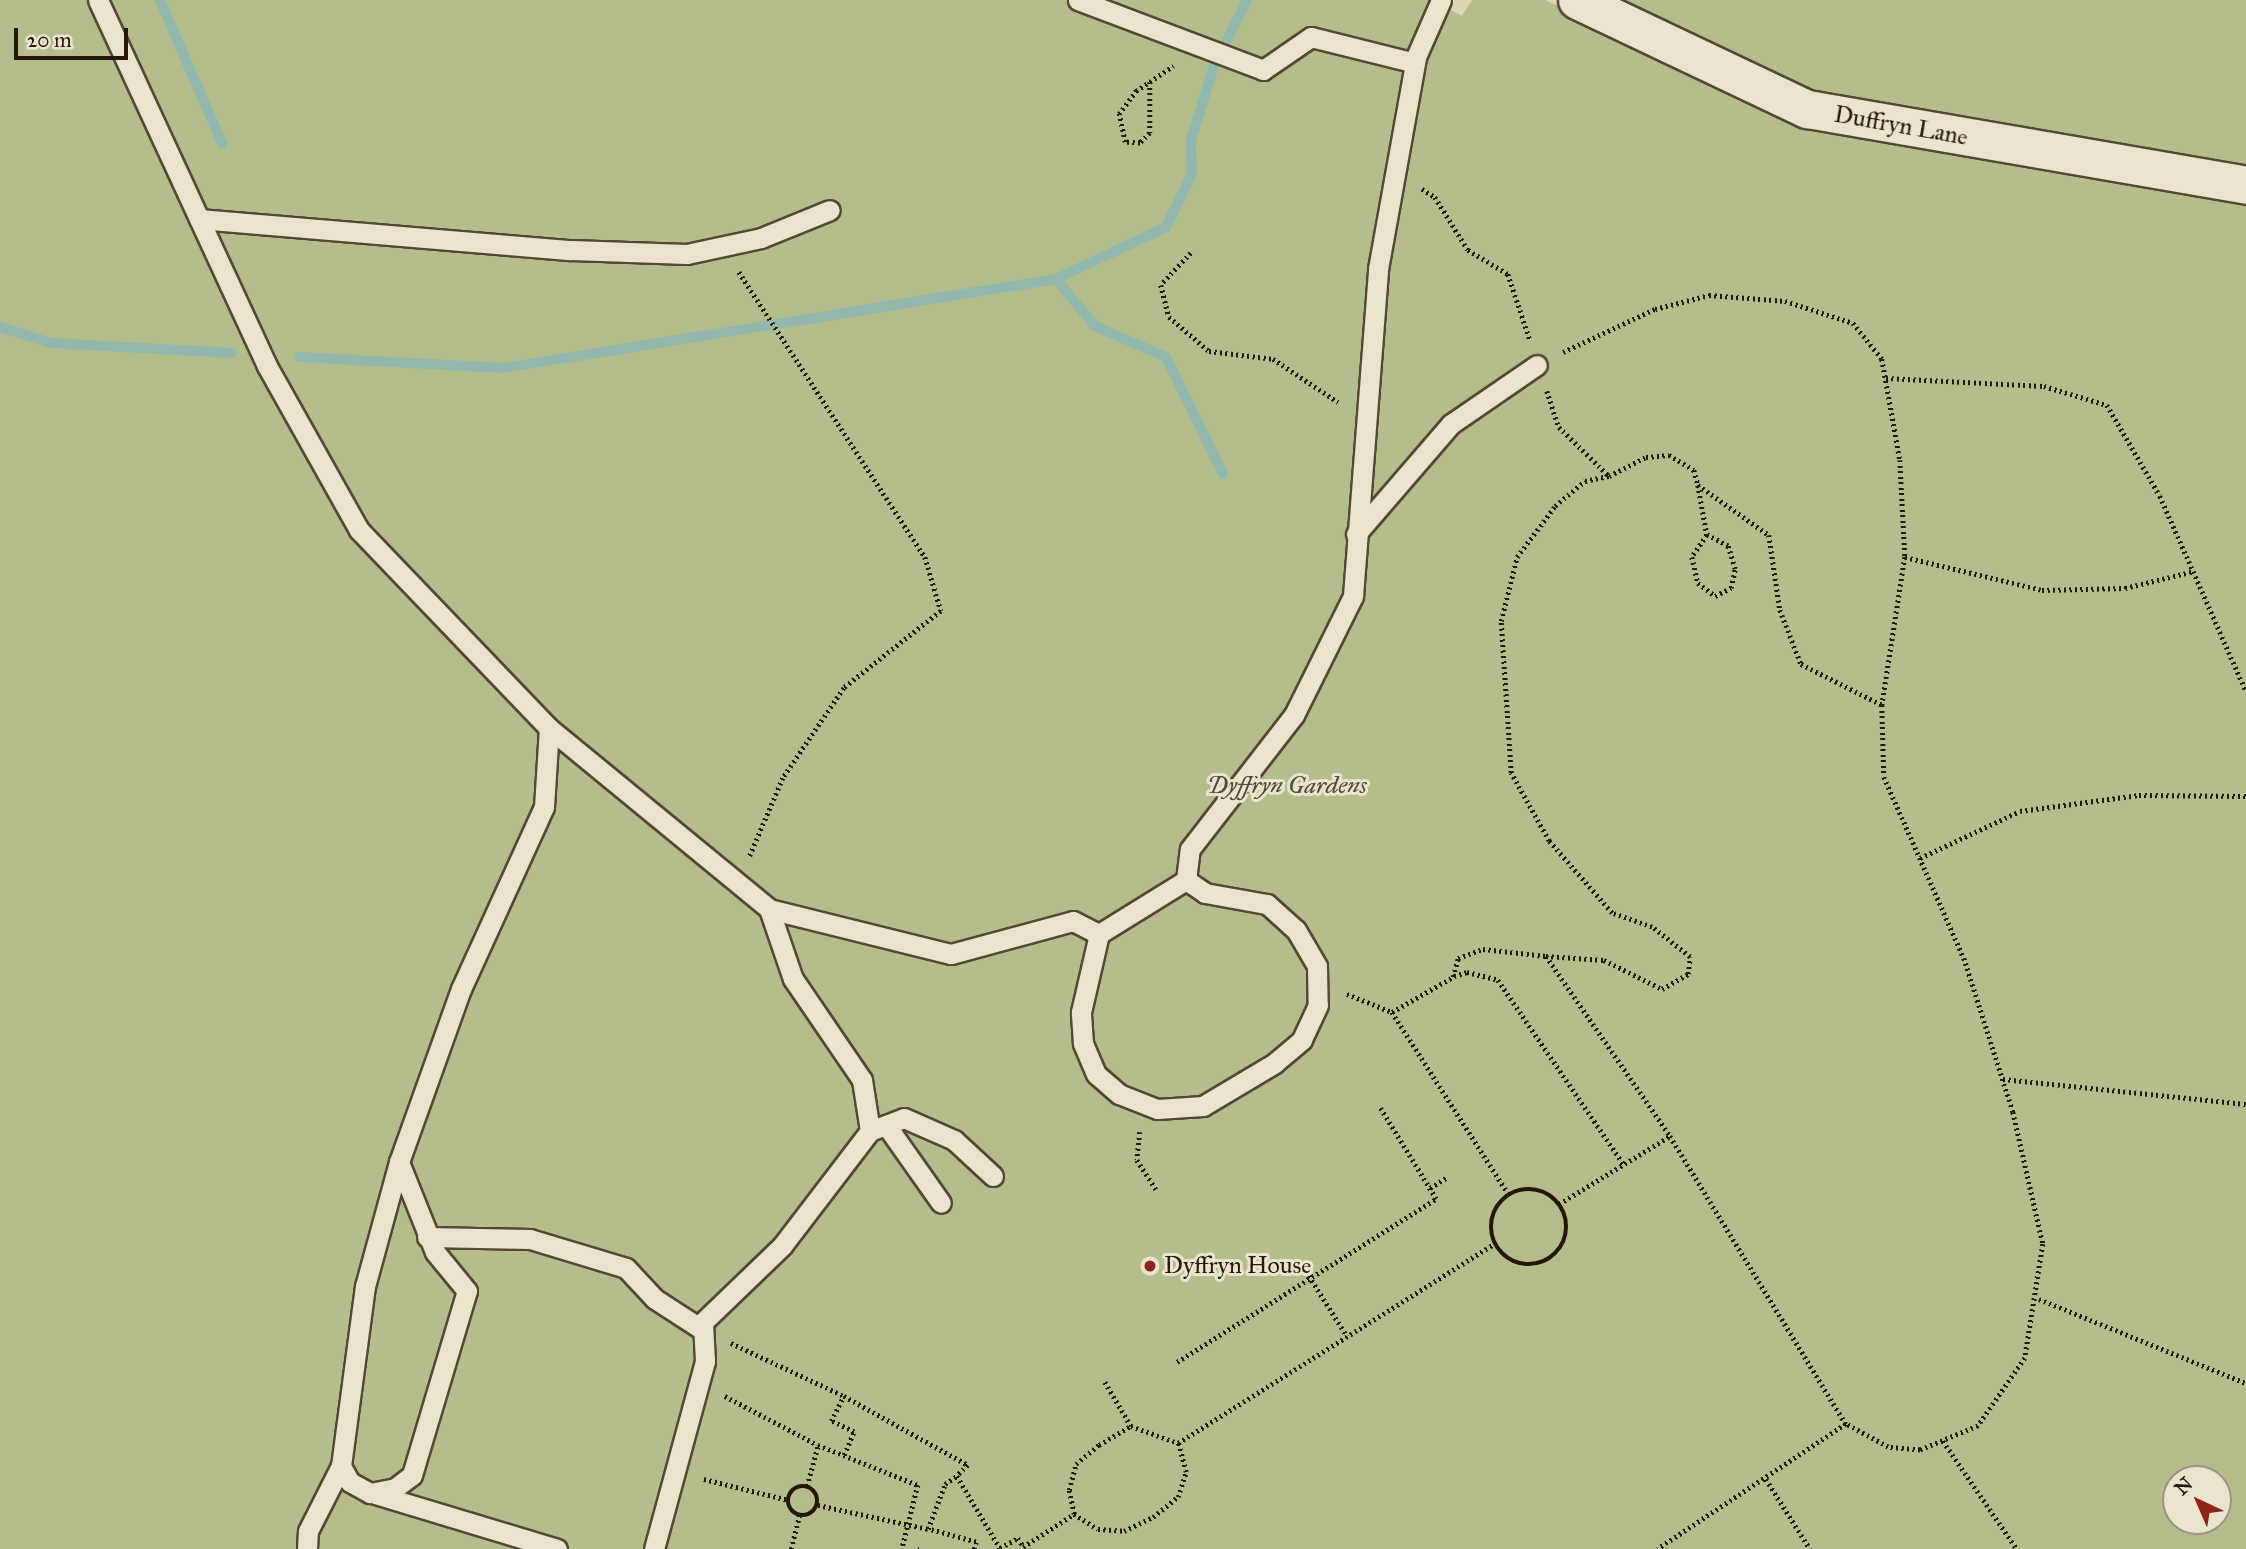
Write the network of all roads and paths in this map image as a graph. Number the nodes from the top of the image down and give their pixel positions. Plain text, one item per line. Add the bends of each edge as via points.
1 (98, 0) edge
2 (1078, 0) edge
3 (1441, 0) edge
4 (1577, 0) edge
5 (1197, 44) junction
6 (1415, 63) junction
7 (1150, 82) junction
8 (1395, 172) junction
9 (2246, 185) edge
10 (830, 210) dead end
11 (199, 219) junction
12 (722, 246) junction
13 (1191, 253) dead end
14 (1537, 365) junction
15 (1885, 378) junction
16 (1363, 424) junction
17 (1609, 476) junction
18 (1698, 485) junction
19 (1356, 534) junction
20 (1707, 535) junction
21 (1905, 557) junction
22 (2194, 571) junction
23 (2246, 691) edge
24 (1882, 705) junction
25 (549, 728) junction
26 (2246, 796) edge
27 (1920, 858) junction
28 (1186, 880) junction
29 (738, 884) junction
30 (769, 909) junction
31 (1099, 934) junction
32 (1546, 956) junction
33 (1453, 977) junction
34 (1320, 984) junction
35 (1392, 1012) junction
36 (2003, 1079) junction
37 (2246, 1104) edge
38 (1379, 1106) dead end
39 (1157, 1109) junction
40 (878, 1128) junction
41 (1670, 1136) junction
42 (399, 1162) junction
43 (1623, 1165) junction
44 (993, 1176) dead end
45 (1446, 1178) dead end
46 (1430, 1188) junction
47 (1156, 1189) dead end
48 (1509, 1195) junction
49 (941, 1203) dead end
50 (1559, 1204) junction
51 (427, 1237) junction
52 (1494, 1244) junction
53 (1306, 1271) dead end
54 (1311, 1279) junction
55 (2039, 1299) junction
56 (703, 1330) junction
57 (1347, 1336) junction
58 (1177, 1362) dead end
59 (1105, 1382) dead end
60 (2246, 1383) edge
61 (844, 1396) junction
62 (722, 1408) dead end
63 (1846, 1424) junction
64 (1131, 1426) junction
65 (1943, 1441) junction
66 (1178, 1443) junction
67 (818, 1445) junction
68 (844, 1455) junction
69 (341, 1466) junction
70 (707, 1467) dead end
71 (957, 1476) junction
72 (704, 1479) junction
73 (1766, 1479) junction
74 (807, 1486) junction
75 (701, 1491) dead end
76 (370, 1493) junction
77 (788, 1500) junction
78 (818, 1505) junction
79 (1074, 1514) junction
80 (799, 1516) junction
81 (908, 1524) junction
82 (928, 1529) junction
83 (1000, 1548) edge
84 (1024, 1548) edge
85 (307, 1549) edge
86 (557, 1549) edge
87 (654, 1549) edge
88 (791, 1549) edge
89 (902, 1549) edge
90 (974, 1549) edge
91 (1658, 1549) edge
92 (1810, 1549) edge
93 (2017, 1549) edge

1 - 11 lane
2 - 5 lane
3 - 6 lane
4 - 9 street, Duffryn Lane via 1807,109
5 - 6 lane via 1263,69 1311,37
5 - 7 path
6 - 8 lane
7 - 7 path via 1119,114 1125,142 1140,143 1150,133
8 - 14 path via 1435,197 1468,250 1508,274
8 - 16 lane
10 - 12 lane
11 - 12 lane via 571,250 687,254
11 - 25 lane via 267,366 359,530
12 - 29 path via 925,557 941,611 844,688 783,778
13 - 16 path via 1161,285 1169,317 1209,351 1273,359
14 - 15 path via 1655,309 1709,295 1785,301 1853,323 1882,359
14 - 17 path via 1559,427
14 - 19 lane via 1451,424
15 - 21 path via 1900,460
15 - 22 path via 2044,386 2107,405
16 - 19 lane
17 - 18 path via 1646,457 1669,455 1694,470
17 - 32 path via 1585,481 1555,506 1517,557 1501,621 1511,773 1549,841 1612,913 1652,927 1690,957 1688,974 1662,989 1604,960
18 - 20 path
18 - 24 path via 1769,535 1780,610 1801,664
19 - 28 lane via 1353,596 1294,716 1190,849
20 - 20 path via 1692,557 1698,583 1716,596 1731,588 1735,569 1728,546
21 - 22 path via 2042,590 2125,587
21 - 24 path
22 - 23 path
24 - 27 path via 1884,777
25 - 29 lane
25 - 42 lane via 544,807 461,989
26 - 27 path via 2139,796 2020,811
27 - 36 path via 1964,958
28 - 31 lane
28 - 34 lane via 1205,892 1267,904 1296,930
29 - 30 lane
30 - 31 lane via 951,954 1073,921
30 - 40 lane via 793,979 862,1080
31 - 39 lane via 1081,1013 1083,1043 1104,1081
32 - 33 path via 1483,949 1458,958
32 - 41 path
33 - 35 path
33 - 43 path via 1467,972 1498,980
34 - 35 path
34 - 39 lane via 1302,1040 1275,1063 1203,1106
35 - 48 path
36 - 37 path
36 - 55 path via 2043,1244
38 - 46 path
39 - 47 path via 1140,1128 1137,1160
40 - 44 lane via 904,1118 954,1140
40 - 49 lane
40 - 56 lane via 782,1246 703,1322
41 - 43 path
41 - 63 path
42 - 51 lane
42 - 69 lane via 365,1286
43 - 50 path
45 - 46 path
46 - 54 path via 1436,1199
48 - 50 path via 1539,1190
48 - 52 path via 1491,1219
50 - 52 path via 1565,1241 1548,1260 1524,1265
51 - 56 lane via 530,1239 626,1268 655,1299
51 - 76 lane via 467,1291 412,1475 395,1488
52 - 57 path
53 - 54 path
54 - 57 path
54 - 58 path
55 - 60 path
55 - 65 path via 2025,1358 1978,1426
56 - 61 path
56 - 87 lane via 705,1361
57 - 66 path
59 - 64 path
61 - 68 path via 831,1421 854,1432
61 - 71 path via 968,1465
62 - 67 path via 725,1396
63 - 65 path via 1888,1447 1920,1450
63 - 73 path
64 - 66 path
64 - 79 path via 1076,1464 1069,1490
65 - 93 path
66 - 79 path via 1186,1472 1178,1497 1153,1517 1124,1531 1098,1530
67 - 68 path
67 - 74 path
68 - 81 path via 918,1485
69 - 76 lane via 350,1482
69 - 85 lane via 308,1531
70 - 72 path
71 - 82 path via 945,1484
71 - 83 path
72 - 75 path
72 - 77 path
73 - 91 path
73 - 92 path
74 - 77 path via 797,1487
74 - 78 path
76 - 86 lane
77 - 80 path
78 - 80 path
78 - 81 path
79 - 84 path
80 - 88 path
81 - 82 path
81 - 89 path
82 - 90 path via 976,1542
83 - 84 path via 1018,1538

